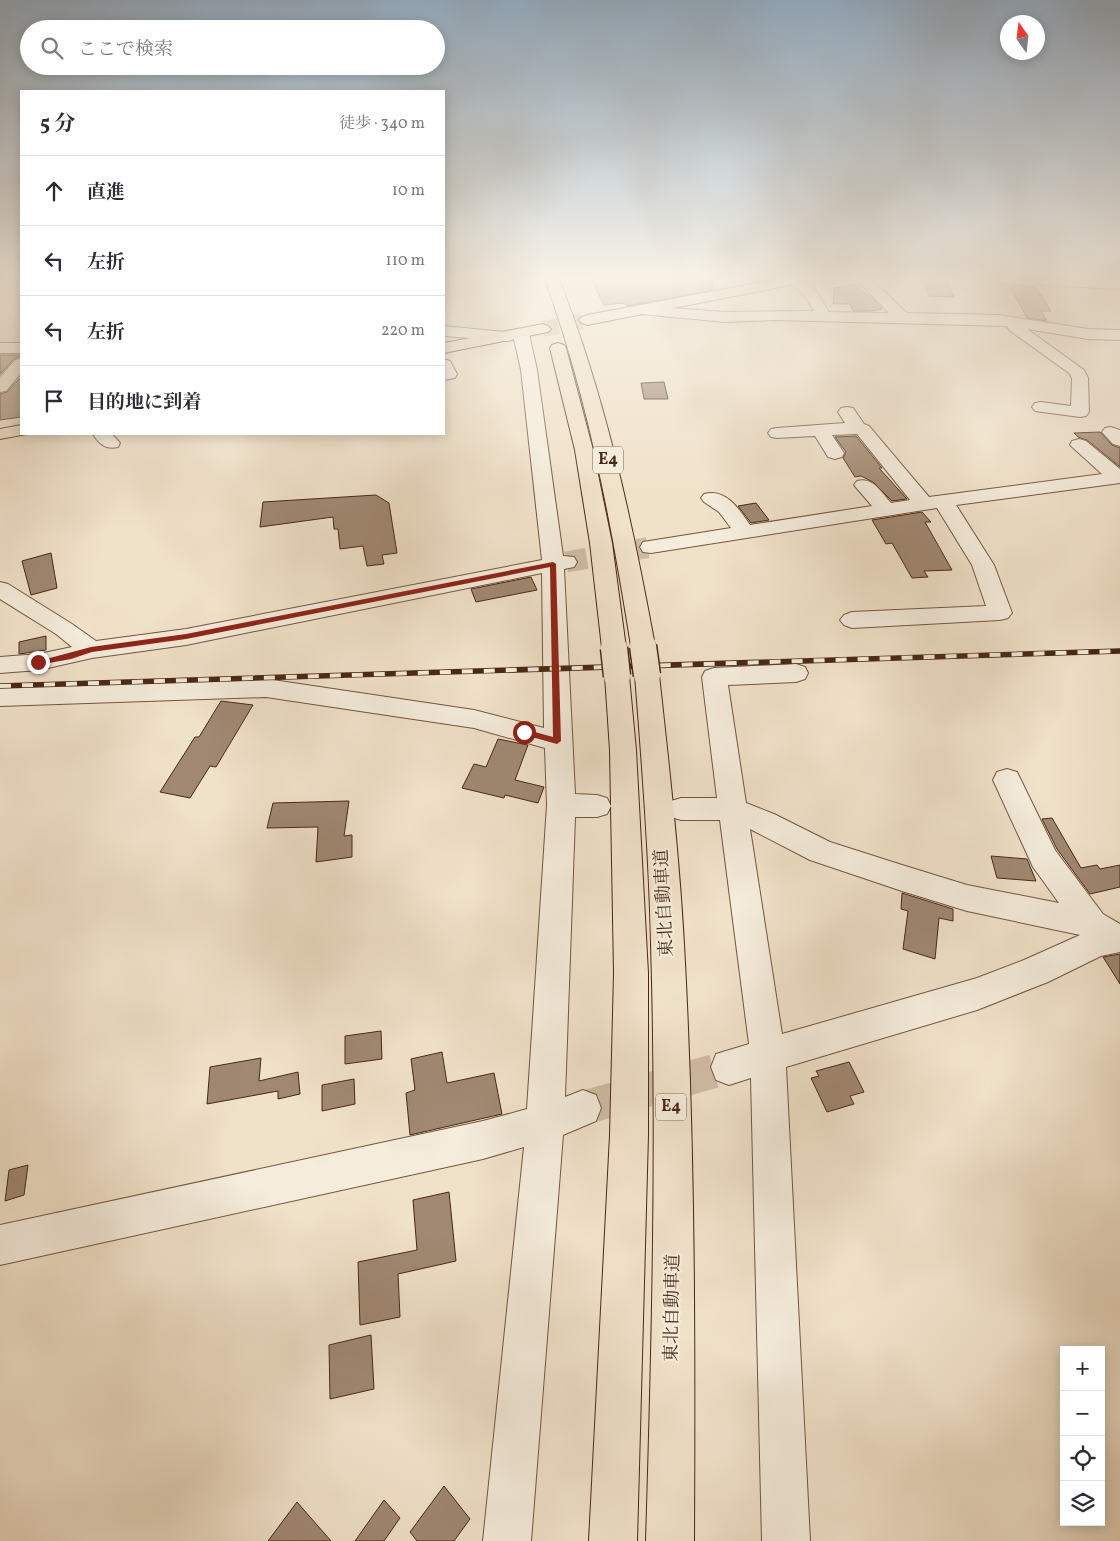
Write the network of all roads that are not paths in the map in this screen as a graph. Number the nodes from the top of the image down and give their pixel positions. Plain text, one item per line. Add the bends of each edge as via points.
1 (521, 351) edge
2 (559, 351) edge
3 (577, 351) edge
4 (1050, 351) edge
5 (20, 364) edge
6 (445, 366) edge
7 (445, 375) edge
8 (0, 386) edge
9 (1041, 407) dead end
10 (20, 430) edge
11 (820, 430) junction
12 (777, 433) dead end
13 (0, 434) edge
14 (1078, 446) dead end
15 (834, 453) dead end
16 (1119, 477) edge
17 (864, 485) dead end
18 (711, 498) dead end
19 (933, 502) junction
20 (886, 510) junction
21 (744, 532) junction
22 (651, 547) tunnel mouth
23 (559, 563) junction
24 (0, 589) edge
25 (852, 620) dead end
26 (91, 650) junction
27 (630, 661) junction
28 (0, 665) edge
29 (796, 673) dead end
30 (0, 698) edge
31 (557, 741) junction
32 (1006, 780) dead end
33 (561, 804) junction
34 (597, 806) dead end
35 (680, 809) dead end
36 (732, 809) junction
37 (1109, 933) edge
38 (768, 1055) junction
39 (729, 1067) tunnel mouth
40 (583, 1108) tunnel mouth
41 (545, 1123) junction
42 (0, 1245) edge
43 (507, 1541) edge
44 (613, 1541) edge
45 (670, 1541) edge
46 (786, 1541) edge

1 - 23 street via 529,370
2 - 27 main road, 東北自動車道 / E4 via 584,450 601,543
3 - 27 main road, 東北自動車道 / E4 via 606,450 625,540
4 - 9 street via 1073,367 1080,378 1080,412
5 - 8 street
6 - 7 street via 449,374
10 - 13 main road
11 - 12 street
11 - 15 street
11 - 19 street via 852,420
14 - 16 street
16 - 19 street
17 - 20 street
18 - 21 street via 726,506
19 - 20 street
19 - 25 street via 983,564 1000,613
20 - 21 street
21 - 22 street
23 - 26 street via 186,637
23 - 31 street
24 - 26 street
26 - 28 street via 38,662
27 - 44 main road, 東北自動車道 / E4 via 623,760 631,972 629,1136
27 - 45 main road, 東北自動車道 / E4 via 661,820 669,984 673,1252
29 - 36 street via 714,677
30 - 31 street via 266,688 474,719
31 - 33 street
32 - 37 street via 1044,858
33 - 34 street
33 - 41 street
35 - 36 street
36 - 37 street via 821,851 902,878 967,898
36 - 38 street
37 - 38 street via 1097,943 977,994
38 - 39 street
38 - 46 street
40 - 41 street
41 - 42 street via 474,1142
41 - 43 street

